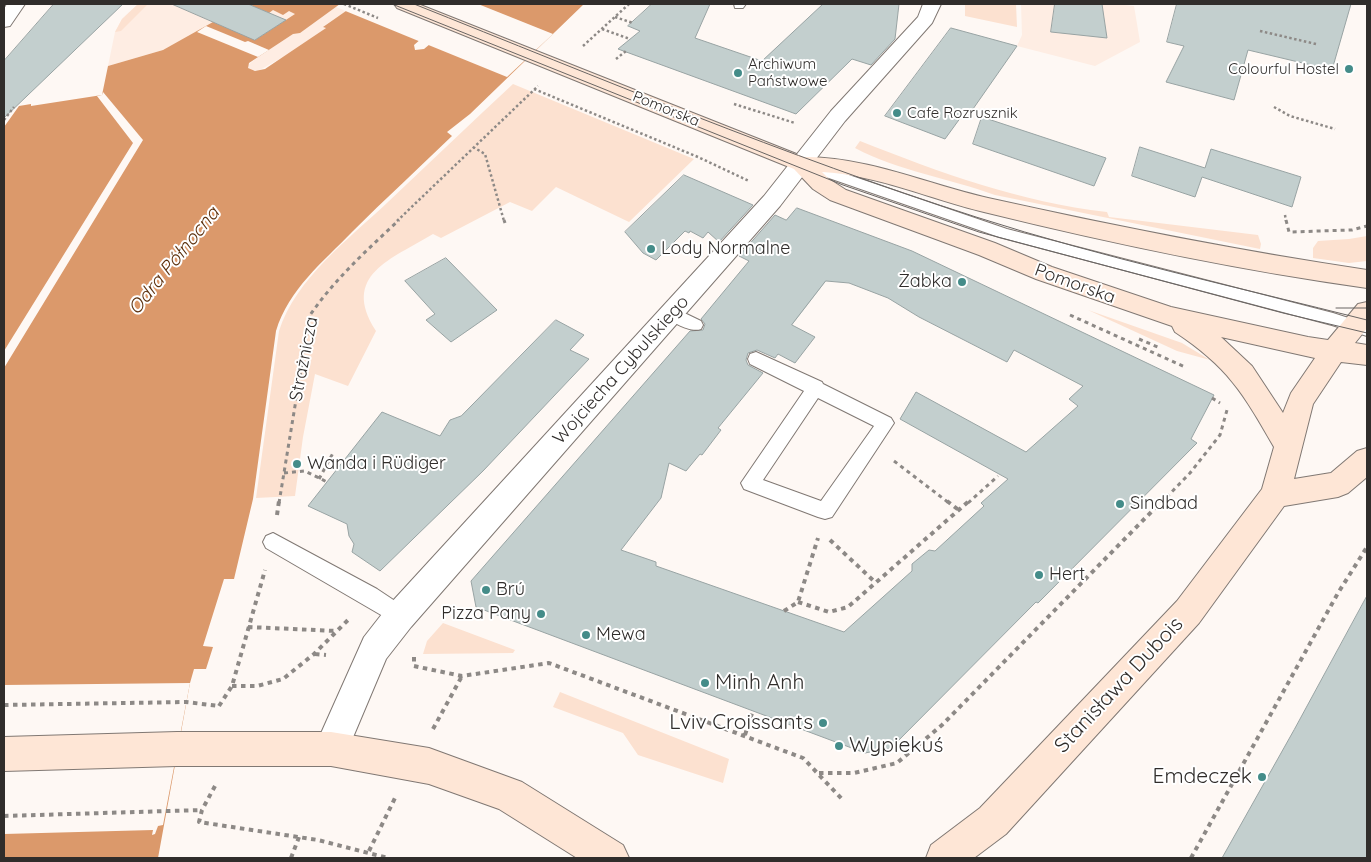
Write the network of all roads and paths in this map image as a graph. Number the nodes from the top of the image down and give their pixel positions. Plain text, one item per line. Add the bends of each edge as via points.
1 (16, 4) edge
2 (403, 4) edge
3 (629, 4) edge
4 (932, 4) edge
5 (615, 17) junction
6 (4, 22) edge
7 (633, 23) dead end
8 (602, 29) junction
9 (1260, 31) dead end
10 (630, 39) dead end
11 (575, 43) dead end
12 (1316, 44) dead end
13 (583, 46) junction
14 (588, 48) dead end
15 (626, 51) dead end
16 (609, 56) dead end
17 (616, 59) junction
18 (625, 62) dead end
19 (726, 102) dead end
20 (14, 107) dead end
21 (1274, 107) dead end
22 (4, 120) edge
23 (802, 125) dead end
24 (1335, 129) dead end
25 (473, 147) junction
26 (802, 164) junction
27 (779, 194) junction
28 (1285, 215) dead end
29 (505, 223) dead end
30 (1367, 226) edge
31 (1367, 279) edge
32 (1170, 316) junction
33 (1363, 322) edge
34 (1334, 351) junction
35 (1367, 355) edge
36 (756, 359) dead end
37 (816, 387) junction
38 (1227, 406) dead end
39 (871, 444) junction
40 (1288, 445) junction
41 (333, 453) dead end
42 (1367, 460) edge
43 (284, 473) junction
44 (998, 476) dead end
45 (319, 479) junction
46 (327, 482) dead end
47 (1275, 495) junction
48 (825, 511) junction
49 (960, 511) junction
50 (820, 531) junction
51 (273, 542) junction
52 (1367, 547) edge
53 (876, 582) junction
54 (798, 602) junction
55 (784, 611) dead end
56 (400, 616) junction
57 (248, 627) junction
58 (337, 631) dead end
59 (314, 654) dead end
60 (326, 655) dead end
61 (462, 676) dead end
62 (448, 701) dead end
63 (4, 705) edge
64 (753, 710) dead end
65 (745, 735) dead end
66 (331, 749) junction
67 (4, 754) edge
68 (842, 798) dead end
69 (4, 816) edge
70 (375, 835) dead end
71 (299, 837) junction
72 (369, 851) junction
73 (291, 858) edge
74 (388, 858) edge
75 (610, 858) edge
76 (944, 858) edge
77 (1191, 858) edge

1 - 6 street
2 - 26 street, Pomorska
3 - 5 path
4 - 26 street, Wojciecha Cybulskiego via 926,19 838,116
5 - 7 path
5 - 8 path
8 - 10 path
8 - 13 path
9 - 12 path
11 - 13 path
13 - 14 path
15 - 17 path
16 - 17 path
17 - 18 path
19 - 23 path
20 - 22 path
21 - 24 path via 1290,116
25 - 27 path, Strażnicza via 535,90
25 - 29 path via 485,154
25 - 43 path, Strażnicza via 343,273 310,315
26 - 27 street, Wojciecha Cybulskiego
26 - 31 street, Pomorska via 861,170 952,196 1112,233 1297,269
26 - 32 street, Pomorska via 822,184 838,194 1044,273
26 - 33 lane via 1004,233
27 - 56 street, Wojciecha Cybulskiego via 683,319
28 - 30 path via 1289,232 1352,230
32 - 34 street, Pomorska
32 - 40 street via 1228,357 1250,383
33 - 34 street, Stanisława Dubois
34 - 35 street, Pomorska
34 - 40 street, Stanisława Dubois via 1300,401
36 - 37 lane
37 - 39 lane via 885,423
37 - 48 lane via 750,482
38 - 68 path via 1220,435 1190,473 942,725 897,763 854,773 819,773
39 - 48 lane
39 - 49 path
40 - 47 street, Stanisława Dubois
41 - 45 path
42 - 47 street via 1338,484
43 - 45 path via 305,471
43 - 51 path, Strażnicza
44 - 49 path
45 - 46 path
47 - 76 street, Stanisława Dubois via 1188,612 993,821
48 - 50 path
49 - 53 path
50 - 53 path
50 - 54 path
51 - 56 lane
51 - 57 path, Strażnicza
52 - 77 path via 1338,593
53 - 54 path via 838,613 831,614
54 - 55 path
56 - 66 street, Wojciecha Cybulskiego via 375,648
57 - 58 path
57 - 63 path, Strażnicza via 232,686 219,706 186,702
59 - 60 path
61 - 62 path
64 - 65 path
66 - 67 street
66 - 75 street via 429,766 509,795
69 - 71 path via 202,810 199,822
70 - 72 path
71 - 72 path
71 - 73 path
72 - 74 path

